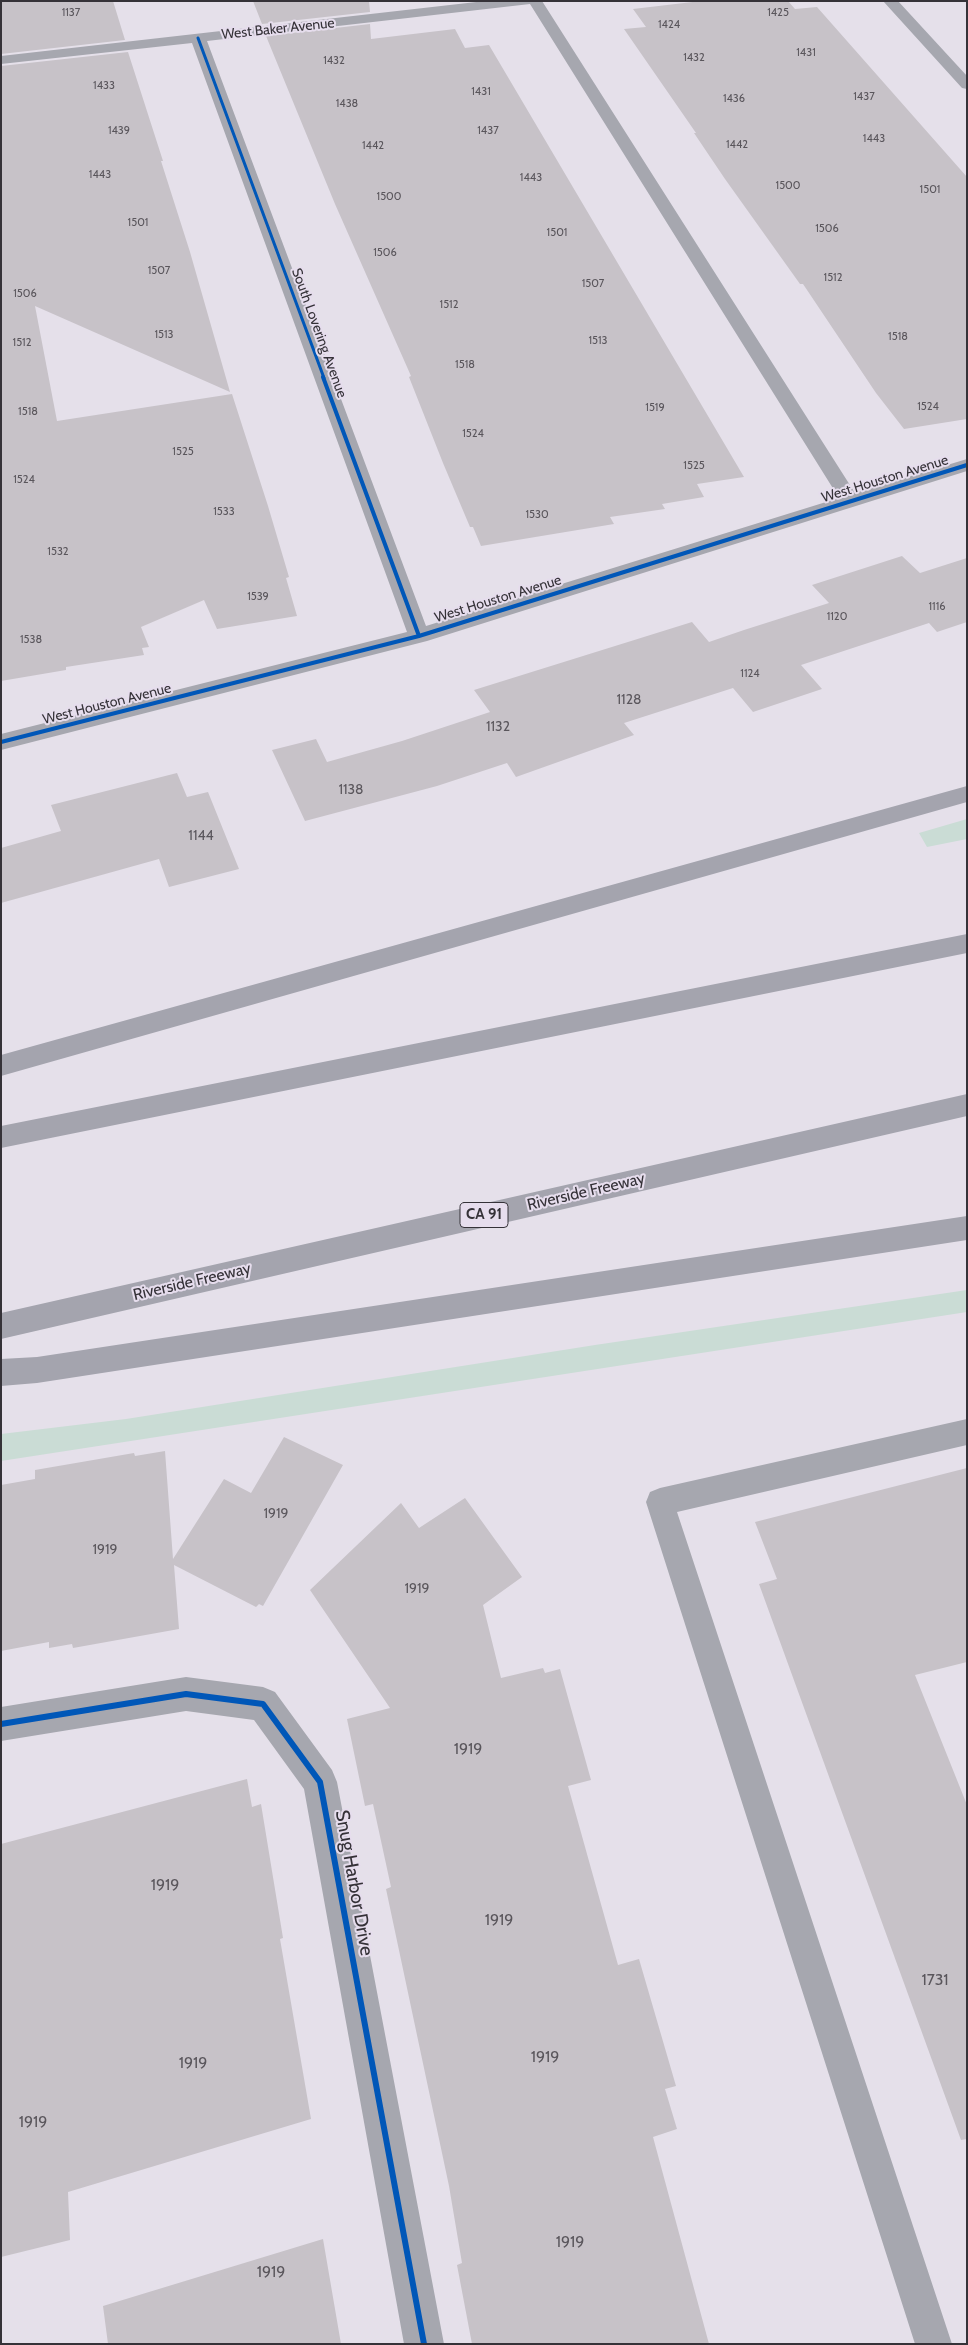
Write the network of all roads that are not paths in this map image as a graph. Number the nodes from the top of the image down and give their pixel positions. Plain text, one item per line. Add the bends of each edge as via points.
1 (525, 1) edge
2 (535, 1) edge
3 (890, 1) edge
4 (438, 6) edge
5 (198, 38) junction
6 (1, 60) edge
7 (967, 85) edge
8 (967, 465) edge
9 (850, 502) junction
10 (418, 636) junction
11 (1, 742) edge
12 (967, 794) edge
13 (967, 943) edge
14 (1, 1066) edge
15 (967, 1105) edge
16 (1, 1138) edge
17 (967, 1228) edge
18 (1, 1326) edge
19 (1, 1373) edge
20 (967, 1432) edge
21 (1, 1724) edge
22 (424, 2344) edge
23 (934, 2344) edge

1 - 4 street, West Baker Avenue
2 - 9 street
3 - 7 street
4 - 5 street, West Baker Avenue
5 - 6 street, West Baker Avenue
5 - 10 street, South Lovering Avenue
8 - 9 street, West Houston Avenue
9 - 10 street, West Houston Avenue
10 - 11 street, West Houston Avenue
12 - 14 highway
13 - 16 highway
15 - 18 highway, Riverside Freeway / CA 91
17 - 19 highway
20 - 23 lane via 660,1502
21 - 22 street, Snug Harbor Drive via 186,1694 263,1704 320,1782

